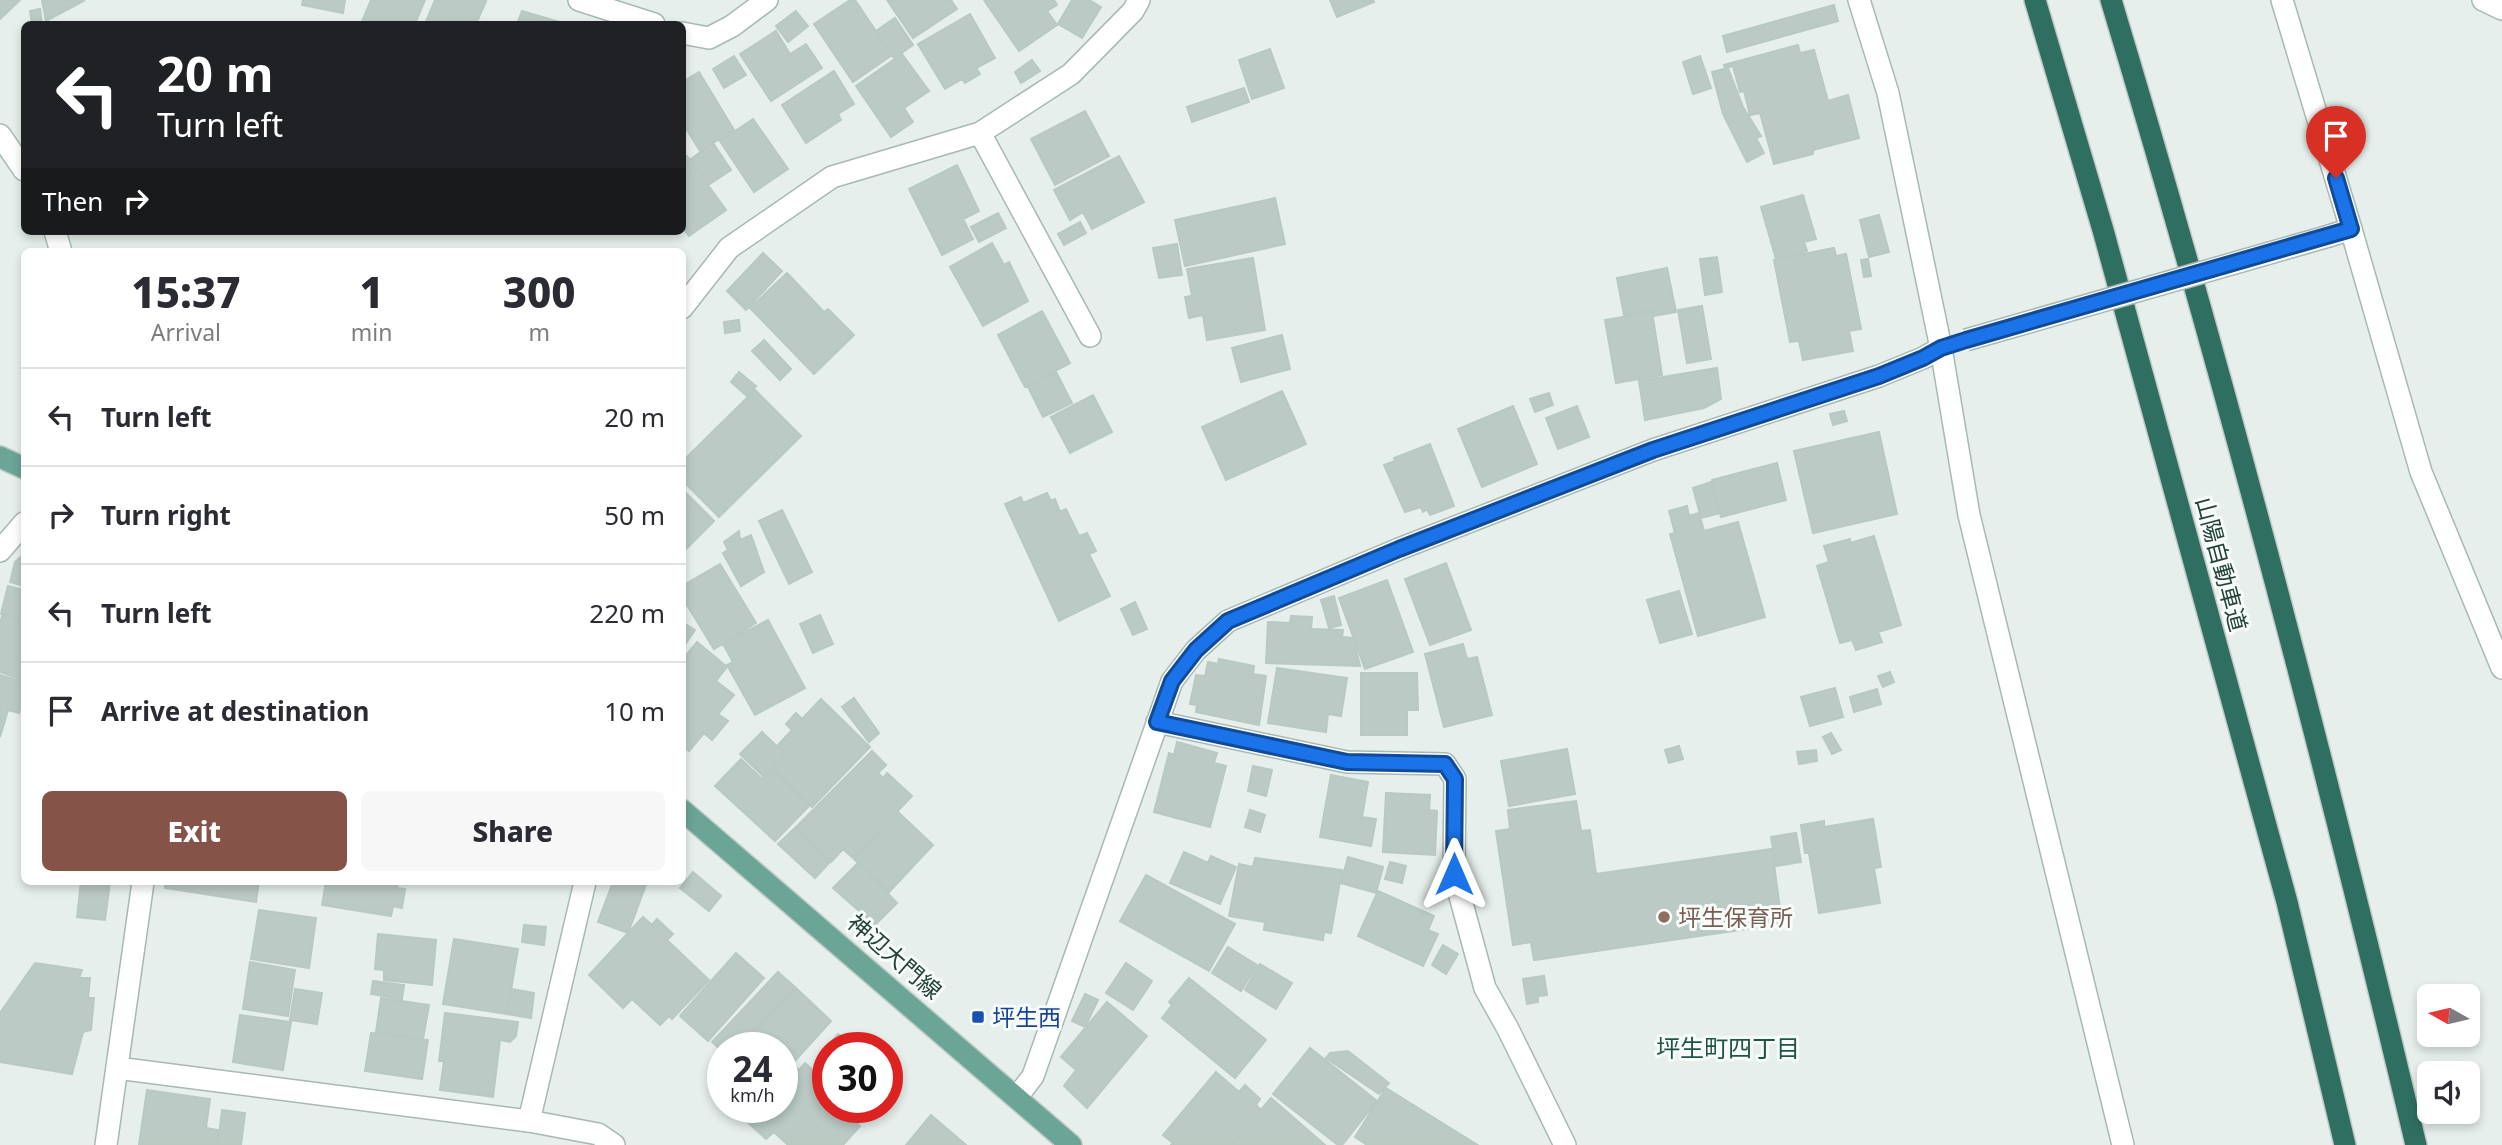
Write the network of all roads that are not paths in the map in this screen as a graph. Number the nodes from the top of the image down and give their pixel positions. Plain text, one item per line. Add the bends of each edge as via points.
1 (579, 0) edge
2 (767, 0) edge
3 (1139, 0) edge
4 (1859, 0) edge
5 (2035, 0) edge
6 (2111, 0) edge
7 (2282, 0) edge
8 (2483, 0) edge
9 (2502, 9) edge
10 (645, 21) edge
11 (686, 34) edge
12 (979, 133) junction
13 (0, 135) edge
14 (21, 166) edge
15 (2351, 229) junction
16 (686, 303) edge
17 (1090, 336) dead end
18 (1941, 348) junction
19 (0, 457) edge
20 (21, 467) edge
21 (21, 526) edge
22 (0, 551) edge
23 (2502, 667) edge
24 (1157, 722) junction
25 (686, 813) edge
26 (144, 885) edge
27 (584, 885) edge
28 (117, 1068) junction
29 (1017, 1097) junction
30 (529, 1121) junction
31 (106, 1145) edge
32 (614, 1145) edge
33 (1071, 1145) edge
34 (1565, 1145) edge
35 (2123, 1145) edge
36 (2345, 1145) edge
37 (2416, 1145) edge

1 - 10 street
2 - 11 street via 709,38
3 - 12 street via 1133,12 1070,74
4 - 18 street via 1888,93
5 - 36 highway, 山陽自動車道 via 2103,230 2287,902
6 - 37 highway, 山陽自動車道 via 2173,205 2346,851
7 - 15 street
8 - 9 street
12 - 16 street via 832,177 729,248
12 - 17 street
13 - 14 street
15 - 18 street, bridge
15 - 23 street via 2421,472
18 - 24 street via 1879,376 1653,450 1228,621 1196,650 1172,681
18 - 35 street via 1969,515
19 - 20 main road
21 - 22 street
24 - 29 street via 1033,1076
24 - 34 street via 1347,762 1445,764 1455,779 1454,874 1485,988
25 - 29 main road, 神辺大門線
26 - 28 street
27 - 30 street
28 - 30 street
28 - 31 street
29 - 33 main road, 神辺大門線
30 - 32 street via 598,1134

